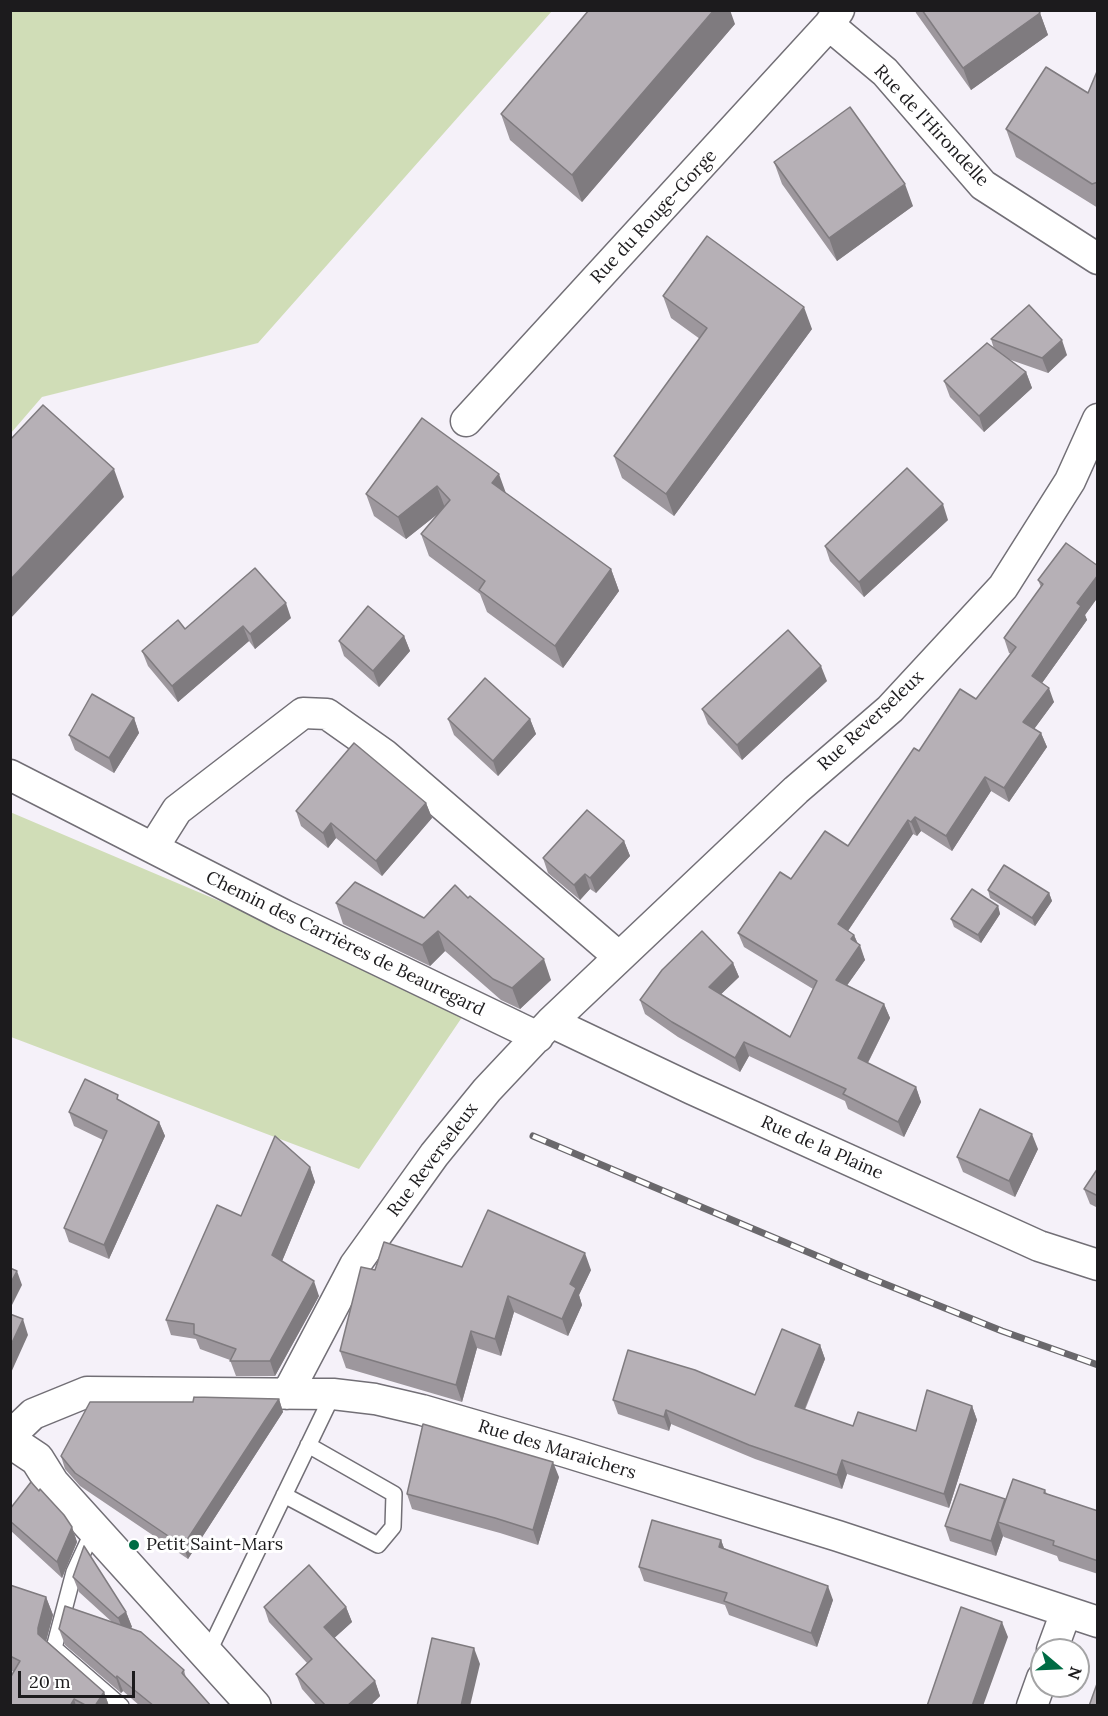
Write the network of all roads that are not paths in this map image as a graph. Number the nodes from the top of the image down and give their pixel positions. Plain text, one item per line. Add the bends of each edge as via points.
1 (834, 18) edge
2 (1098, 259) edge
3 (1098, 419) edge
4 (466, 421) dead end
5 (10, 775) edge
6 (153, 848) junction
7 (619, 957) junction
8 (544, 1030) junction
9 (1098, 1265) edge
10 (287, 1394) junction
11 (333, 1394) junction
12 (10, 1436) edge
13 (10, 1441) edge
14 (308, 1445) junction
15 (284, 1495) junction
16 (94, 1529) junction
17 (1066, 1612) junction
18 (1098, 1622) edge
19 (1056, 1638) edge
20 (208, 1653) junction
21 (243, 1699) edge
22 (122, 1706) edge

1 - 2 street, Rue de l'Hirondelle via 983,186
1 - 4 street, Rue du Rouge-Gorge
3 - 7 street, Rue Reverseleux via 1070,481 1003,587 890,709 796,790
5 - 6 street, Chemin des Carrières de Beauregard
6 - 7 street via 177,810 303,712 327,714 385,755
6 - 8 street, Chemin des Carrières de Beauregard via 284,915
7 - 8 street, Rue Reverseleux
8 - 9 street, Rue de la Plaine via 692,1089 1040,1246
8 - 10 street, Rue Reverseleux via 487,1090 434,1155 355,1265
10 - 11 street, Rue des Maraichers
10 - 12 street, Rue des Maraichers via 87,1392 33,1414
11 - 14 lane
11 - 17 street, Rue des Maraichers via 422,1410 566,1452
13 - 16 street via 37,1459 52,1483
14 - 15 lane
14 - 15 lane via 393,1494 393,1527 378,1545
15 - 20 lane
16 - 20 street
16 - 22 lane via 74,1572 54,1648
17 - 18 street, Rue des Maraichers
17 - 19 street
20 - 21 street

